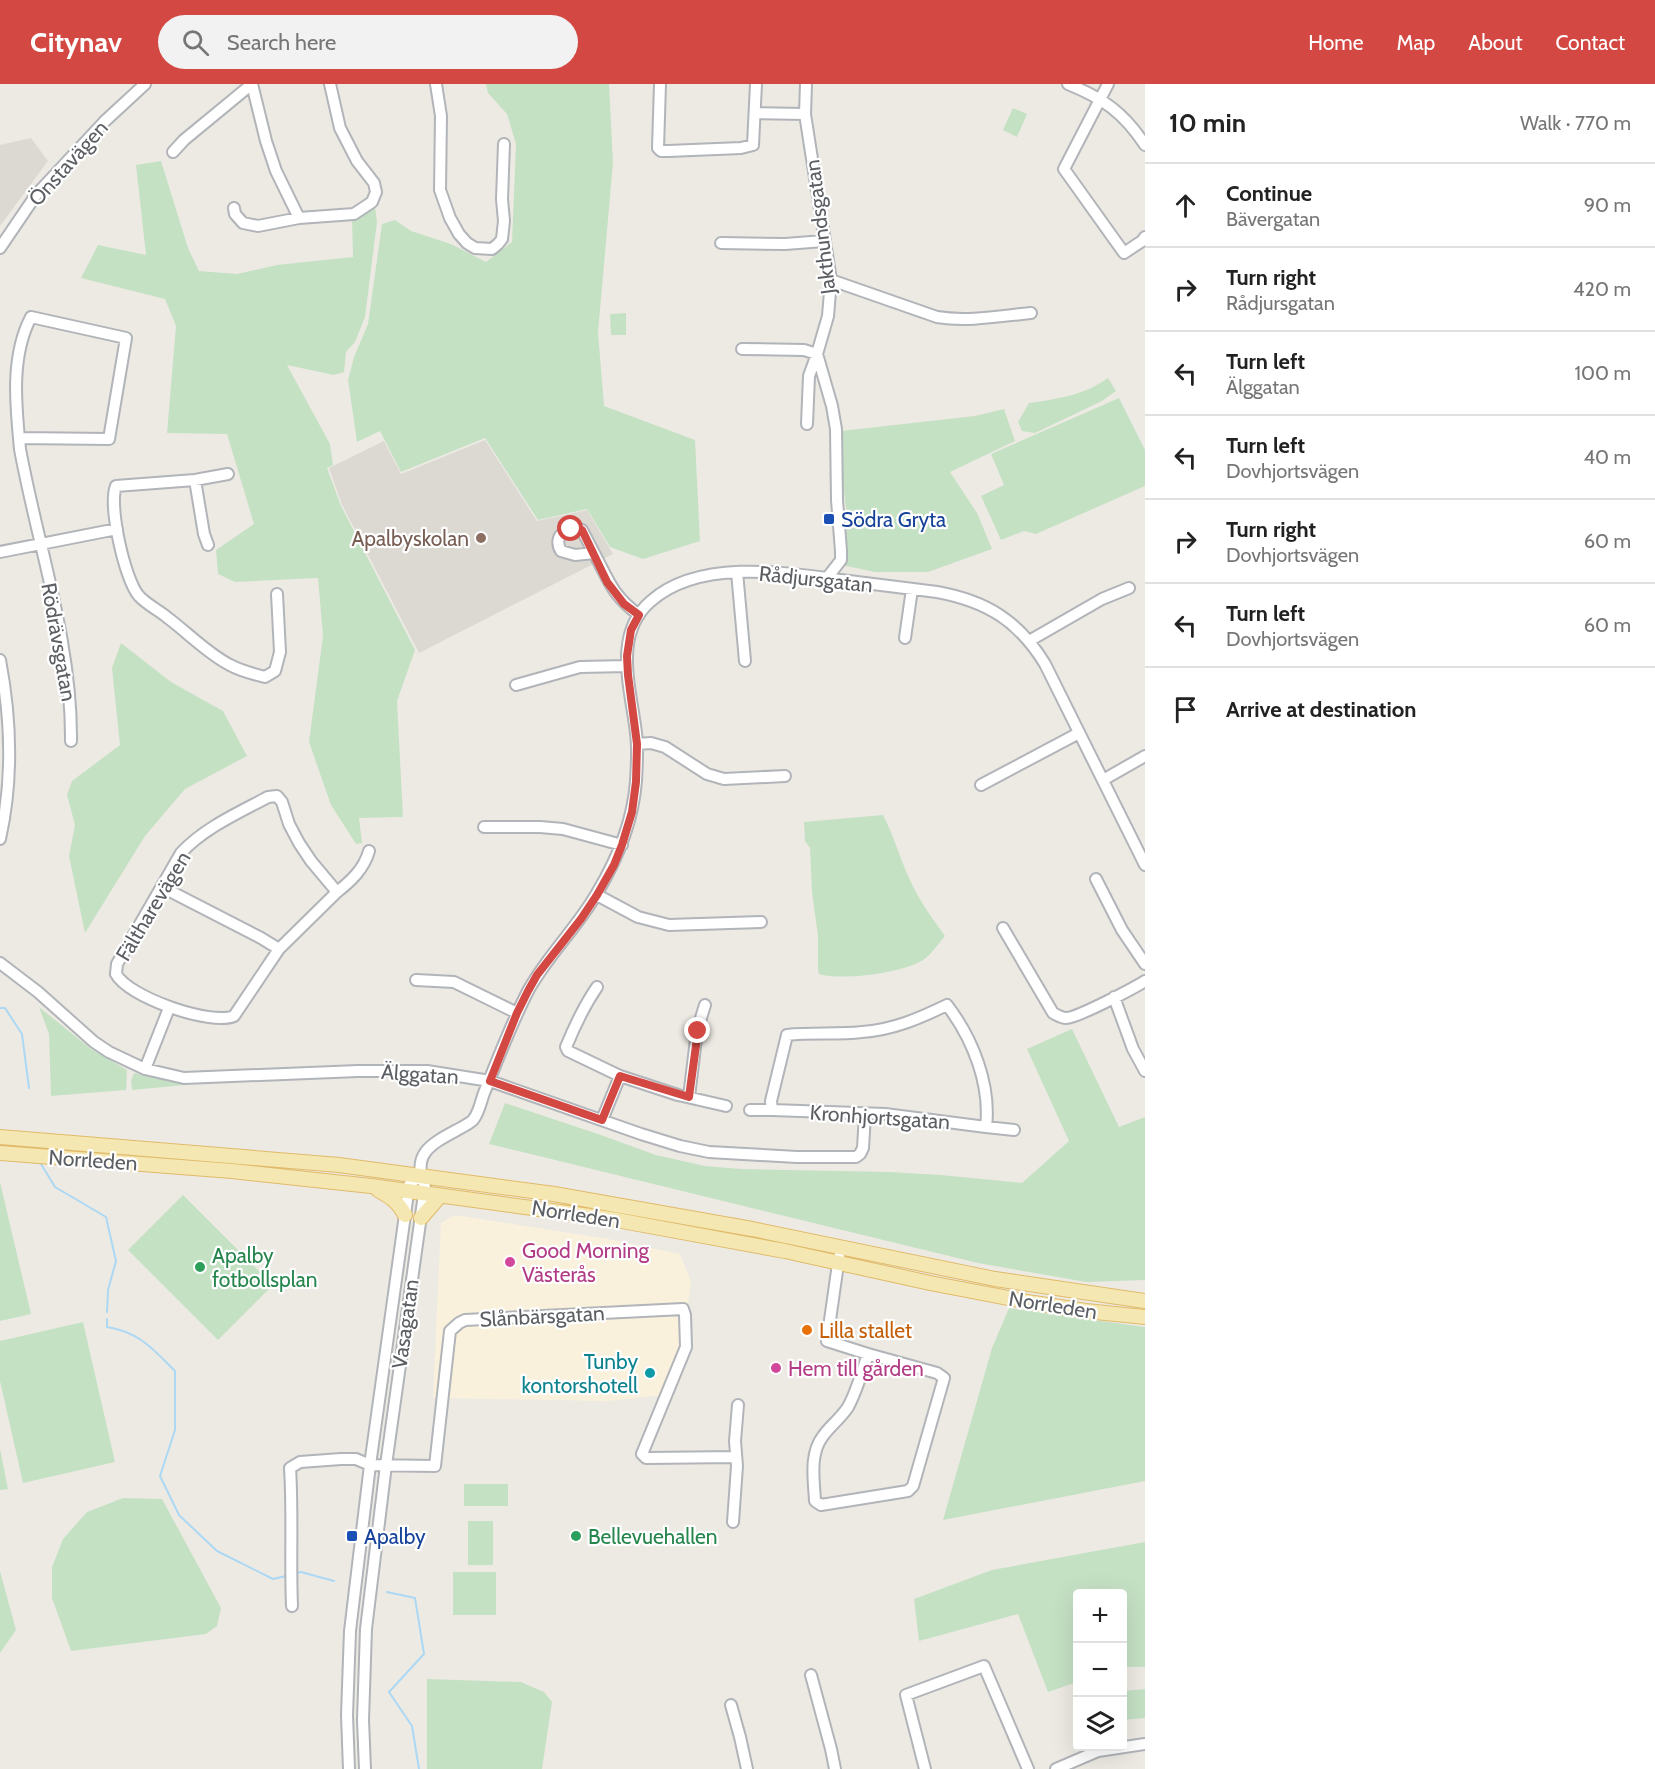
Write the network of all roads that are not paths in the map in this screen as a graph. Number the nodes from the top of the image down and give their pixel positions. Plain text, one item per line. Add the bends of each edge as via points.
1 (145, 84) edge
2 (252, 84) edge
3 (330, 84) edge
4 (436, 84) edge
5 (660, 84) edge
6 (756, 84) edge
7 (806, 84) edge
8 (1068, 84) edge
9 (1108, 84) edge
10 (1101, 99) junction
11 (755, 113) junction
12 (805, 114) junction
13 (504, 144) dead end
14 (1145, 145) edge
15 (173, 152) dead end
16 (234, 208) dead end
17 (299, 218) junction
18 (1145, 237) edge
19 (824, 242) junction
20 (721, 243) dead end
21 (0, 248) edge
22 (831, 280) junction
23 (1031, 313) dead end
24 (742, 349) dead end
25 (817, 354) junction
26 (807, 424) dead end
27 (19, 438) junction
28 (228, 474) dead end
29 (195, 480) junction
30 (117, 529) junction
31 (40, 543) junction
32 (207, 545) dead end
33 (0, 552) edge
34 (594, 554) dead end
35 (737, 572) junction
36 (827, 578) junction
37 (1129, 588) dead end
38 (912, 589) junction
39 (277, 594) dead end
40 (639, 615) junction
41 (905, 638) dead end
42 (1029, 641) junction
43 (0, 660) edge
44 (745, 662) dead end
45 (627, 666) junction
46 (516, 685) dead end
47 (1079, 734) junction
48 (71, 741) dead end
49 (637, 744) junction
50 (1145, 756) edge
51 (785, 776) dead end
52 (1103, 780) junction
53 (981, 785) dead end
54 (484, 826) dead end
55 (0, 839) edge
56 (622, 845) junction
57 (369, 852) dead end
58 (1145, 865) edge
59 (1096, 879) dead end
60 (162, 887) junction
61 (337, 892) junction
62 (597, 895) junction
63 (761, 922) dead end
64 (1003, 928) dead end
65 (279, 949) junction
66 (0, 963) edge
67 (1145, 964) edge
68 (416, 980) dead end
69 (1145, 981) edge
70 (597, 987) dead end
71 (1114, 997) junction
72 (705, 1005) dead end
73 (169, 1008) junction
74 (517, 1013) junction
75 (145, 1069) junction
76 (1145, 1071) edge
77 (620, 1076) junction
78 (490, 1081) junction
79 (689, 1097) junction
80 (726, 1106) dead end
81 (750, 1110) dead end
82 (772, 1110) junction
83 (865, 1114) junction
84 (602, 1120) junction
85 (986, 1127) junction
86 (1014, 1130) dead end
87 (0, 1137) edge
88 (0, 1153) edge
89 (420, 1175) junction
90 (371, 1186) junction
91 (409, 1191) junction
92 (424, 1193) junction
93 (440, 1196) junction
94 (405, 1215) junction
95 (421, 1218) junction
96 (840, 1247) junction
97 (838, 1262) junction
98 (1145, 1301) edge
99 (1145, 1317) edge
100 (868, 1354) junction
101 (738, 1405) dead end
102 (736, 1457) junction
103 (370, 1465) junction
104 (386, 1465) junction
105 (733, 1522) dead end
106 (292, 1606) dead end
107 (812, 1675) dead end
108 (731, 1705) dead end
109 (1145, 1744) edge
110 (349, 1769) edge
111 (365, 1769) edge
112 (747, 1769) edge
113 (835, 1769) edge
114 (925, 1769) edge
115 (1028, 1769) edge
116 (1056, 1769) edge

1 - 21 street, Önstavägen via 36,195
2 - 15 street
2 - 17 street via 276,171
3 - 17 street via 340,128 376,192 372,202 354,214
4 - 13 street via 441,116 441,190 459,234 475,248 492,249 502,239
5 - 11 street via 657,141 661,151 753,145
6 - 11 street
7 - 12 street, Jakthundsgatan
8 - 10 street
9 - 10 street
10 - 14 street
10 - 18 street via 1064,170 1124,253
11 - 12 street
12 - 19 street, Jakthundsgatan
16 - 17 street via 243,223 251,225
19 - 20 street
19 - 22 street, Jakthundsgatan
22 - 23 street via 937,317 973,319
22 - 25 street, Jakthundsgatan via 828,316
24 - 25 street via 804,350
25 - 26 street, Jakthundsgatan via 809,376
25 - 36 street via 837,440 841,560
27 - 27 street, Rödrävsgatan via 17,374 31,317 126,338 109,439
27 - 31 street, Rödrävsgatan
28 - 29 street
29 - 30 street via 116,486
29 - 32 street
30 - 31 street
30 - 39 street via 131,586 138,596 224,662 243,671 265,677 275,671 280,652
31 - 33 street
31 - 48 street, Rödrävsgatan via 64,649
34 - 40 street via 607,582 624,604
35 - 36 street, Rådjursgatan via 788,572
35 - 40 street, Rådjursgatan via 696,576 668,588
35 - 44 street
36 - 38 street, Rådjursgatan
37 - 42 street
38 - 41 street
38 - 42 street, Rådjursgatan via 978,603 1008,620
40 - 45 street, Rådjursgatan via 627,644
42 - 47 street, Rådjursgatan via 1045,664
43 - 55 street via 9,765
45 - 46 street via 580,667
45 - 49 street, Rådjursgatan
47 - 52 street, Rådjursgatan
47 - 53 street
49 - 51 street via 658,744 707,774 724,779
49 - 56 street, Rådjursgatan via 632,812
50 - 52 street
52 - 58 street, Rådjursgatan
54 - 56 street via 562,829
56 - 62 street, Rådjursgatan
57 - 61 street, Fältharevägen via 357,874
59 - 67 street
60 - 61 street, Fältharevägen via 189,844 268,797 277,796 299,843
60 - 65 street
60 - 73 street, Fältharevägen via 117,964 116,974 134,991
61 - 65 street, Fältharevägen
62 - 63 street via 638,917 659,923
62 - 74 street, Rådjursgatan via 537,975
64 - 71 street via 1053,1012 1060,1017 1069,1017
65 - 73 street, Fältharevägen via 229,1019
66 - 75 street, Älggatan via 94,1042
68 - 74 street via 453,982
69 - 71 street
70 - 77 street via 566,1047
71 - 76 street
72 - 79 street
73 - 75 street
74 - 78 street, Rådjursgatan
75 - 78 street, Älggatan via 184,1078 428,1071
77 - 79 street
77 - 84 street
78 - 84 street, Älggatan
78 - 89 street, Rådjursgatan via 474,1119 431,1144 422,1154
79 - 80 street
81 - 82 street, Kronhjortsgatan
82 - 83 street, Kronhjortsgatan
82 - 85 street via 787,1035 882,1029 947,1005 978,1063 987,1098
83 - 84 street, Älggatan via 863,1148 856,1157 709,1152
83 - 85 street, Kronhjortsgatan
85 - 86 street, Kronhjortsgatan
87 - 89 main road, Norrleden
88 - 90 main road, Norrleden
89 - 91 street, Vasagatan via 409,1185
89 - 92 street, Vasagatan
89 - 96 main road, Norrleden via 649,1210
90 - 91 main road, Norrleden
90 - 94 main road via 393,1198
91 - 92 main road, Norrleden
91 - 94 street, Vasagatan
92 - 93 main road, Norrleden
92 - 95 street, Vasagatan
93 - 95 main road
93 - 97 main road, Norrleden via 611,1219
94 - 103 street, Vasagatan
95 - 104 street, Vasagatan
96 - 97 street
96 - 98 main road, Norrleden via 995,1279
97 - 99 main road, Norrleden via 1034,1303
97 - 100 street via 827,1341
100 - 100 street via 851,1401 818,1445 813,1471 816,1501 821,1505 908,1491 913,1486 944,1378
101 - 102 street
102 - 104 street, Slånbärsgatan via 646,1458 642,1454 686,1347 683,1309 459,1323 450,1331 435,1466
102 - 105 street
103 - 104 street, Slånbärsgatan
103 - 106 street via 340,1458 300,1462 290,1468
103 - 110 street, Vasagatan via 350,1631
104 - 111 street, Vasagatan via 366,1629
107 - 113 street
108 - 112 street
109 - 116 street via 1098,1751
114 - 115 street via 906,1695 984,1665

